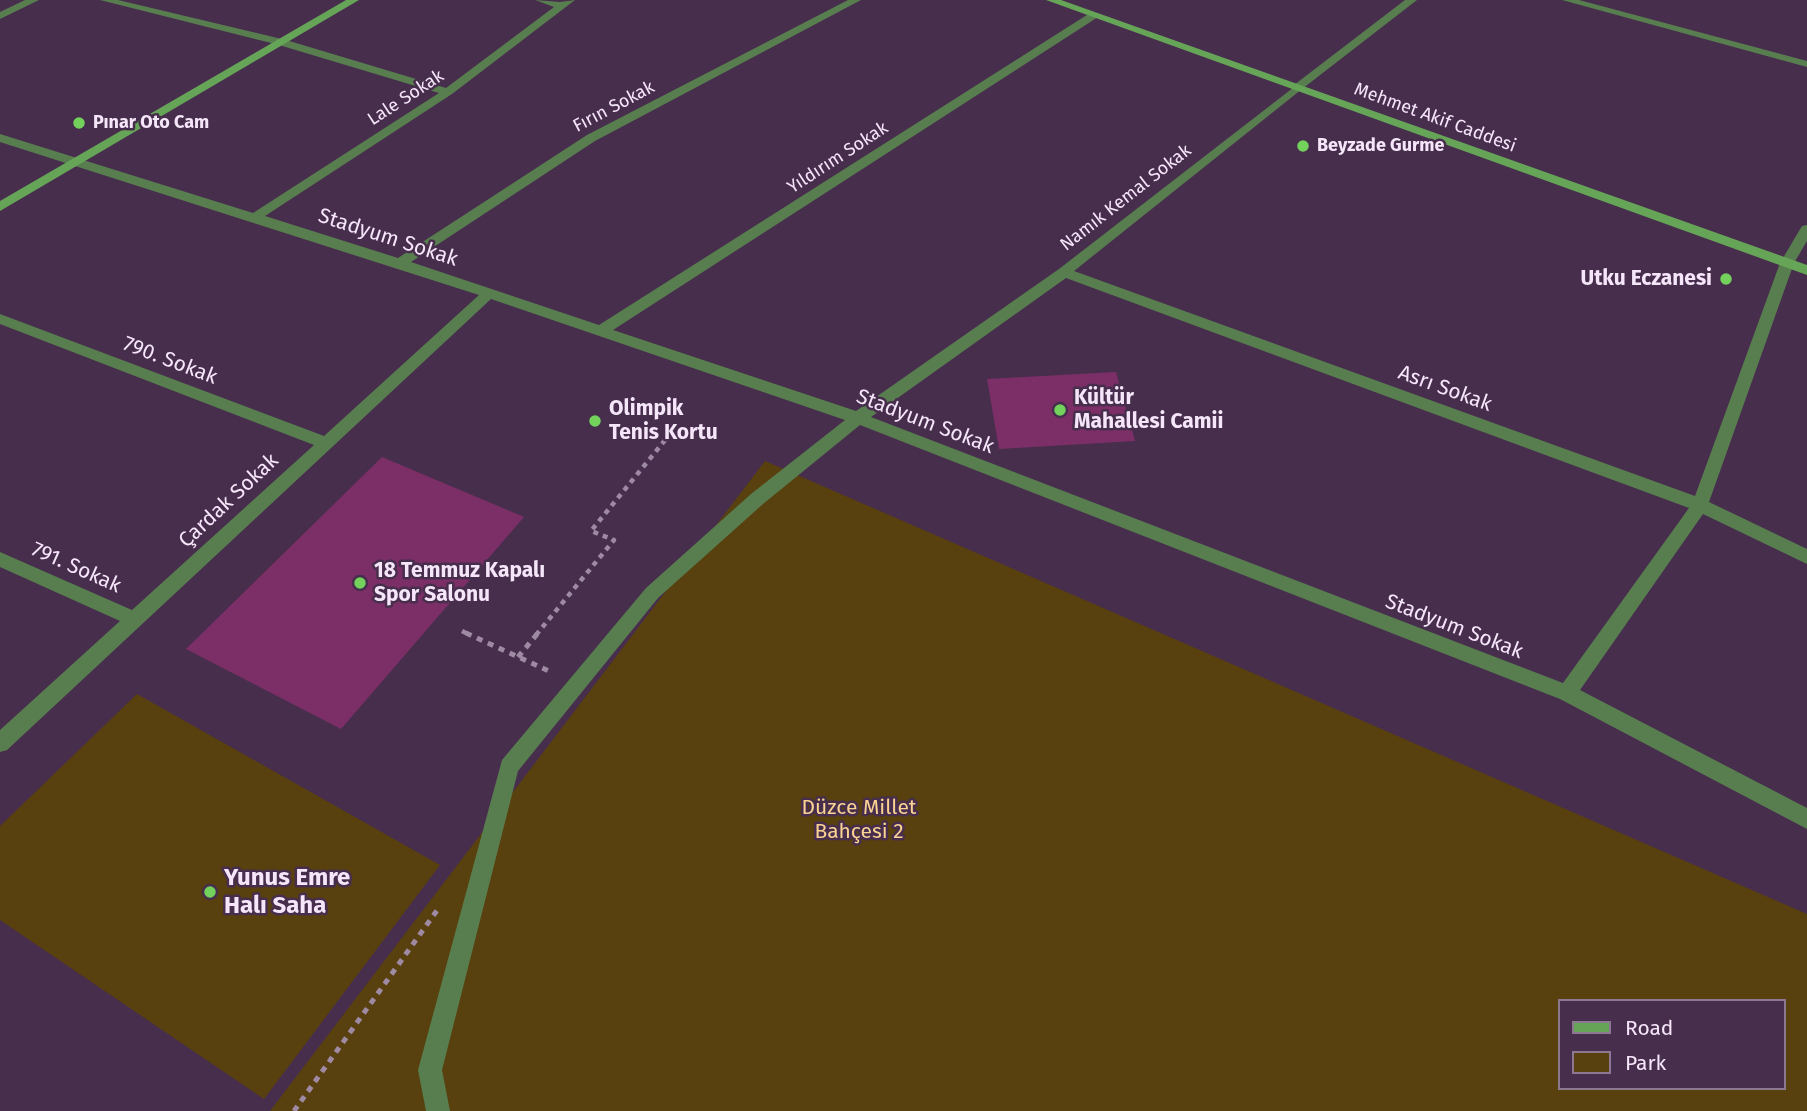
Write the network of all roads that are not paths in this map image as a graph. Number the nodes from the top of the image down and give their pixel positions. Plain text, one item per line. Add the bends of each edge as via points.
1 (34, 0) edge
2 (105, 0) edge
3 (354, 0) edge
4 (540, 0) edge
5 (856, 0) edge
6 (1051, 0) edge
7 (1412, 0) edge
8 (1567, 0) edge
9 (566, 3) edge
10 (1094, 15) junction
11 (0, 16) edge
12 (282, 42) junction
13 (1807, 64) edge
14 (1298, 87) junction
15 (449, 92) junction
16 (0, 138) edge
17 (77, 161) junction
18 (0, 207) edge
19 (256, 217) junction
20 (1807, 229) edge
21 (400, 263) junction
22 (1787, 263) junction
23 (1807, 271) edge
24 (1064, 272) junction
25 (489, 293) junction
26 (0, 319) edge
27 (600, 331) junction
28 (858, 418) junction
29 (326, 443) junction
30 (1700, 505) junction
31 (1807, 557) edge
32 (0, 559) edge
33 (134, 619) junction
34 (1567, 693) junction
35 (0, 743) edge
36 (1807, 819) edge
37 (438, 1111) edge

1 - 11 street
2 - 12 street
3 - 12 main road
4 - 9 street
5 - 21 street, Fırın Sokak via 591,138
6 - 10 main road, Mehmet Akif Caddesi
7 - 14 street, Namık Kemal Sokak
8 - 13 street
9 - 15 street, Lale Sokak
10 - 14 main road, Mehmet Akif Caddesi
10 - 27 street, Yıldırım Sokak
12 - 15 street
12 - 17 main road
14 - 22 main road, Mehmet Akif Caddesi
14 - 24 street, Namık Kemal Sokak
15 - 19 street, Lale Sokak
16 - 17 street, Stadyum Sokak
17 - 18 main road
17 - 19 street, Stadyum Sokak
19 - 21 street, Stadyum Sokak
20 - 22 street
21 - 25 street, Stadyum Sokak
22 - 23 main road, Mehmet Akif Caddesi
22 - 30 street
24 - 28 street, Namık Kemal Sokak
24 - 30 street, Asrı Sokak
25 - 27 street, Stadyum Sokak
25 - 29 street, Çardak Sokak
26 - 29 street, 790. Sokak
27 - 28 street, Stadyum Sokak
28 - 34 street, Stadyum Sokak
28 - 37 street, Namık Kemal Sokak via 652,593 509,766 430,1070
29 - 33 street, Çardak Sokak
30 - 31 street, Asrı Sokak
30 - 34 street
32 - 33 street, 791. Sokak
33 - 35 street, Çardak Sokak
34 - 36 street, Stadyum Sokak

